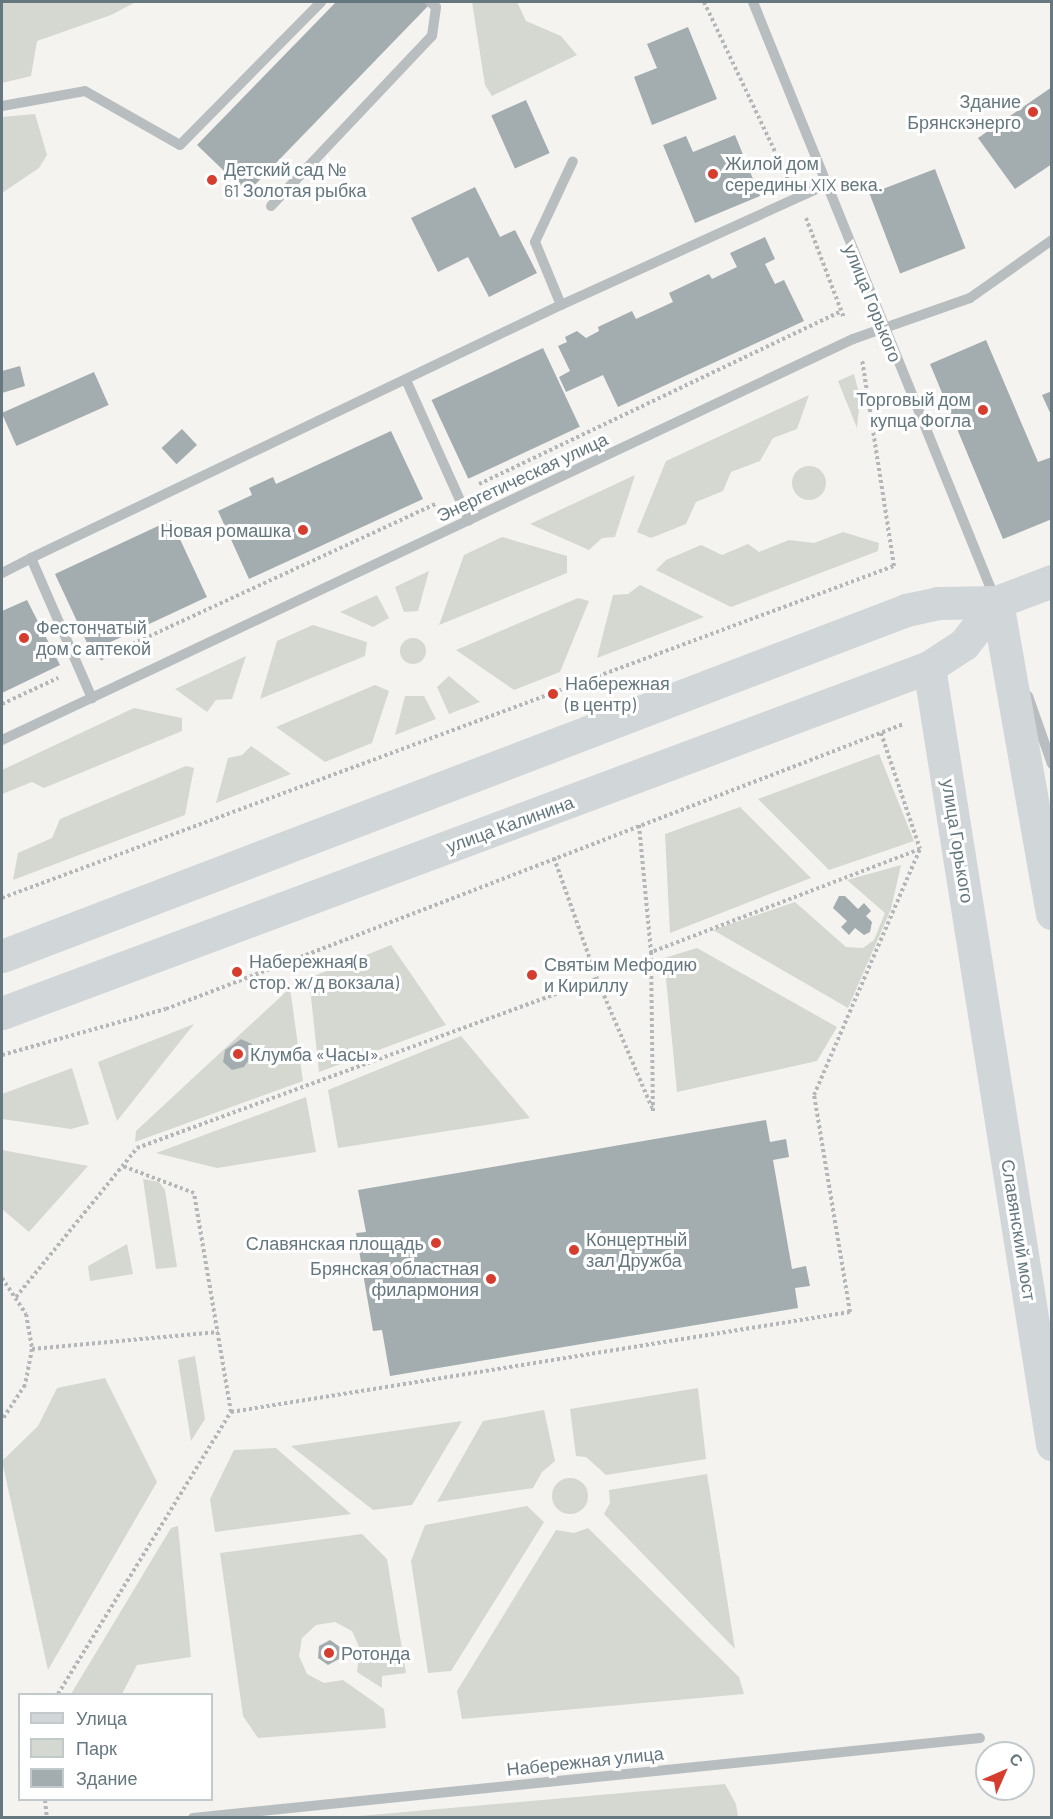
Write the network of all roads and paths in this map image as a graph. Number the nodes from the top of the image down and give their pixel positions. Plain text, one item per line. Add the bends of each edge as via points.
1 (321, 2) edge
2 (430, 2) edge
3 (704, 2) edge
4 (753, 2) edge
5 (2, 106) edge
6 (573, 161) dead end
7 (826, 185) junction
8 (798, 197) junction
9 (272, 206) dead end
10 (1052, 240) edge
11 (561, 305) junction
12 (841, 311) junction
13 (883, 327) junction
14 (853, 339) junction
15 (406, 380) junction
16 (458, 494) junction
17 (469, 520) junction
18 (31, 558) junction
19 (2, 573) edge
20 (1052, 581) edge
21 (997, 602) junction
22 (929, 667) junction
23 (79, 669) junction
24 (92, 698) junction
25 (2, 704) edge
26 (904, 724) dead end
27 (881, 733) junction
28 (2, 740) edge
29 (1052, 764) edge
30 (639, 825) junction
31 (920, 849) junction
32 (554, 858) junction
33 (2, 898) edge
34 (1052, 913) edge
35 (651, 952) junction
36 (2, 957) edge
37 (597, 979) junction
38 (2, 1013) edge
39 (987, 1015) joint
40 (2, 1055) edge
41 (123, 1166) junction
42 (2, 1278) edge
43 (16, 1298) junction
44 (218, 1332) junction
45 (32, 1349) junction
46 (231, 1412) junction
47 (2, 1420) edge
48 (1052, 1444) edge
49 (59, 1693) edge
50 (980, 1738) dead end
51 (45, 1801) edge
52 (47, 1818) edge
53 (193, 1818) edge

1 - 5 street via 180,146 85,91
2 - 9 street via 436,8 432,36
3 - 8 path via 731,65
4 - 7 street, улица Горького
6 - 11 street via 534,242
7 - 8 street
7 - 13 street, улица Горького
8 - 11 street
8 - 12 path
10 - 13 street, Энергетическая улица via 970,298
11 - 15 street
12 - 14 path
12 - 16 path
13 - 14 street, Энергетическая улица
13 - 21 street, улица Горького
14 - 17 street, Энергетическая улица
14 - 33 path via 862,356 894,566
15 - 16 street
15 - 18 street
16 - 17 street
16 - 23 path
17 - 24 street, Энергетическая улица
18 - 19 street
18 - 23 street
20 - 21 main road
21 - 22 main road, улица Калинина via 964,644
21 - 29 street, улица Горького
21 - 34 main road, улица Горького
21 - 36 main road via 938,603 906,610
22 - 38 main road, улица Калинина
22 - 39 main road, улица Горького
23 - 24 street
23 - 25 path
24 - 28 street, Энергетическая улица
26 - 27 path
27 - 30 path
27 - 31 path
30 - 32 path
30 - 35 path
31 - 35 path
31 - 46 path via 814,1095 850,1312
32 - 37 path
32 - 40 path via 166,1009
35 - 37 path via 653,1112
37 - 41 path via 137,1149
39 - 48 main road, Славянский мост
41 - 43 path
41 - 44 path via 194,1193
42 - 43 path
43 - 45 path via 26,1314
44 - 45 path
44 - 46 path
45 - 47 path via 25,1385
46 - 49 path
50 - 53 street, Набережная улица
51 - 52 path

